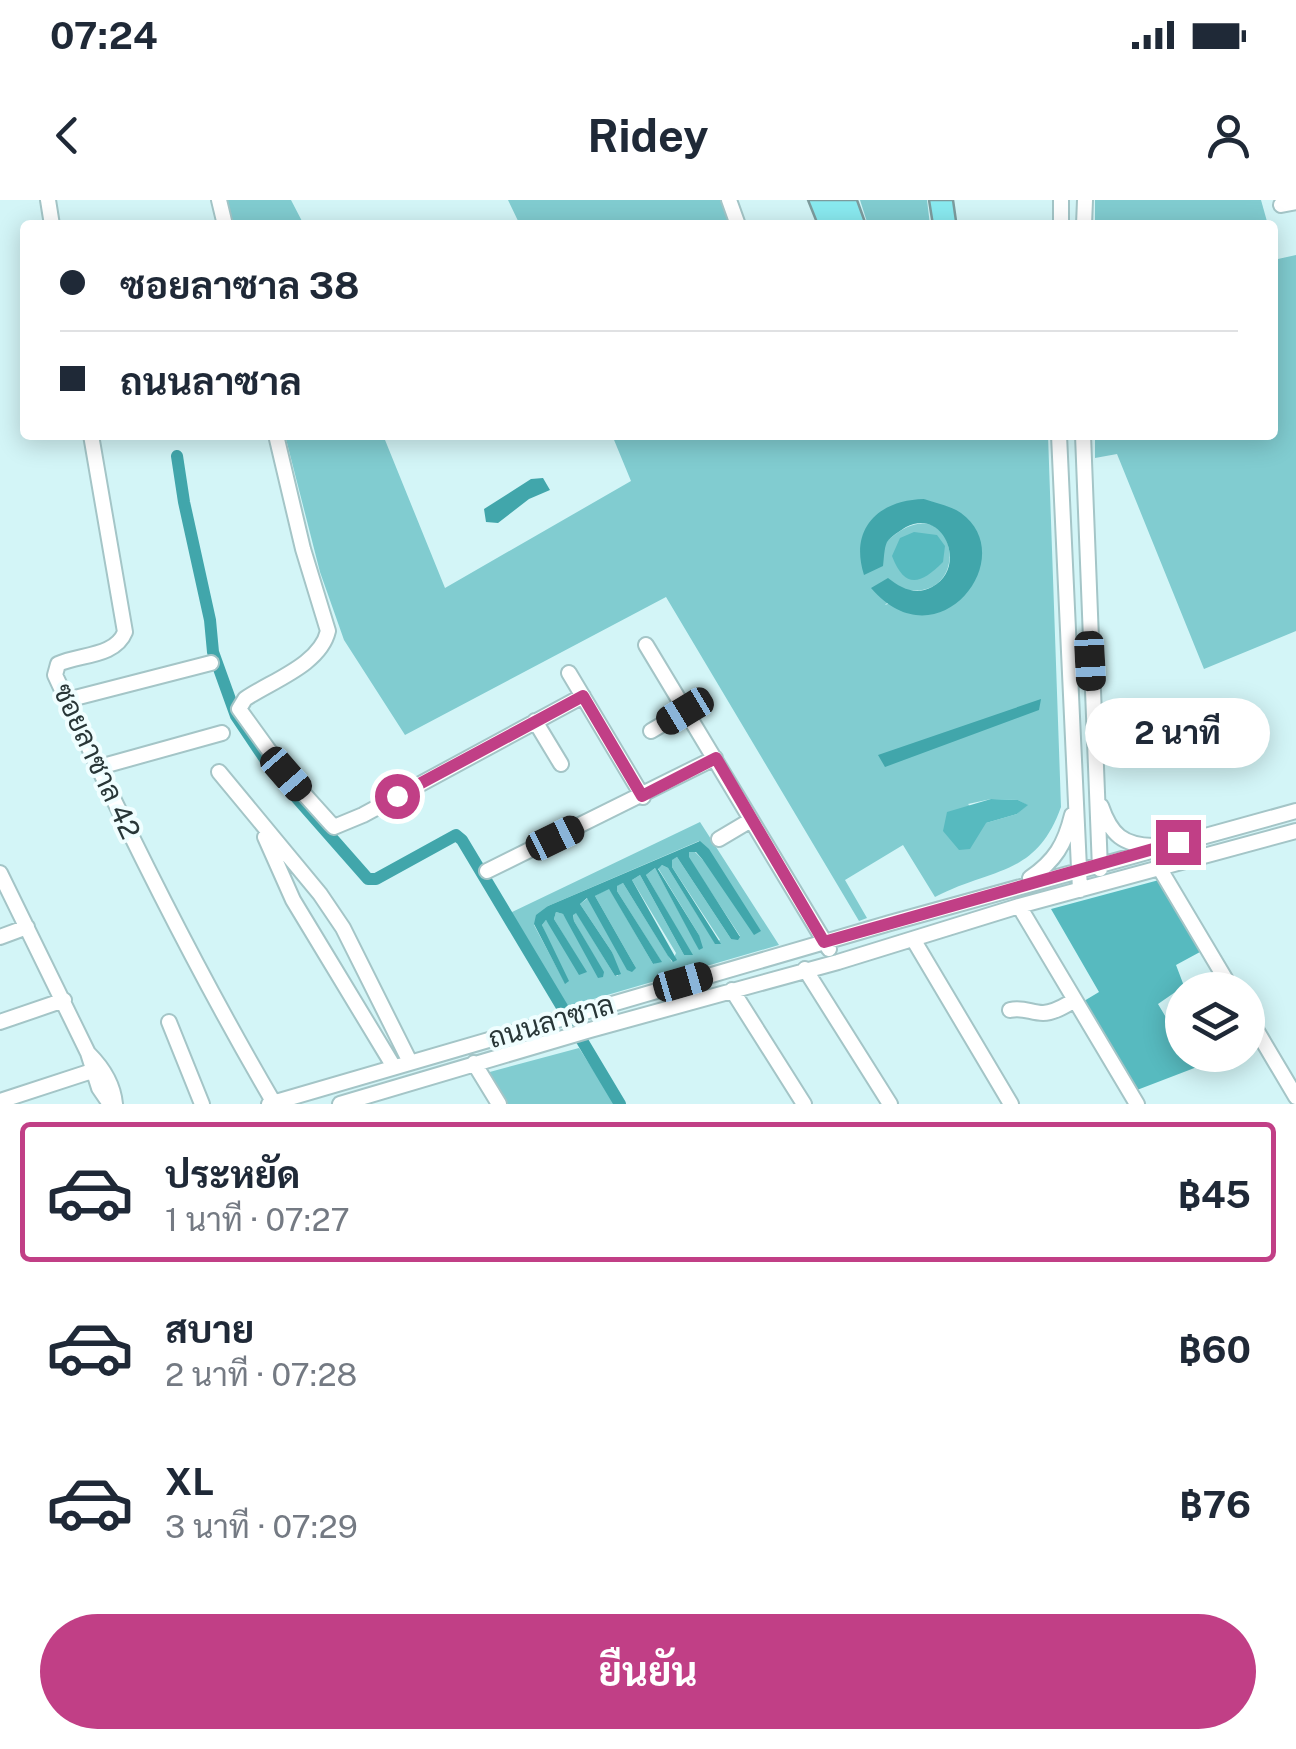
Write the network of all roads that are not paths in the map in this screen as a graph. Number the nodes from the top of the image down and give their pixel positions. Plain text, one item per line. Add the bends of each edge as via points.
1 (93, 440) edge
2 (277, 440) edge
3 (1060, 440) edge
4 (1084, 440) edge
5 (646, 645) dead end
6 (211, 663) dead end
7 (569, 673) dead end
8 (583, 696) junction
9 (67, 700) junction
10 (685, 711) junction
11 (535, 721) junction
12 (222, 732) dead end
13 (651, 732) dead end
14 (716, 758) junction
15 (561, 764) dead end
16 (96, 768) junction
17 (218, 772) dead end
18 (1096, 776) junction
19 (1075, 786) junction
20 (642, 796) junction
21 (1296, 811) edge
22 (751, 820) junction
23 (260, 825) junction
24 (1296, 831) edge
25 (719, 838) dead end
26 (1178, 842) junction
27 (1100, 864) junction
28 (1160, 868) junction
29 (1079, 870) junction
30 (487, 871) dead end
31 (0, 873) edge
32 (1101, 884) junction
33 (1080, 890) junction
34 (1002, 891) junction
35 (1020, 906) junction
36 (890, 922) junction
37 (28, 927) junction
38 (0, 937) edge
39 (906, 941) junction
40 (824, 942) junction
41 (838, 962) junction
42 (363, 968) junction
43 (805, 968) junction
44 (1221, 972) edge
45 (343, 980) junction
46 (732, 990) junction
47 (64, 1000) junction
48 (1075, 1000) junction
49 (1010, 1010) dead end
50 (0, 1022) edge
51 (169, 1022) dead end
52 (1265, 1045) edge
53 (88, 1053) junction
54 (410, 1062) junction
55 (474, 1063) junction
56 (394, 1067) junction
57 (92, 1071) junction
58 (1296, 1098) edge
59 (0, 1101) edge
60 (272, 1103) edge
61 (113, 1104) edge
62 (202, 1104) edge
63 (340, 1104) edge
64 (499, 1104) edge
65 (804, 1104) edge
66 (890, 1104) edge
67 (1012, 1104) edge
68 (1137, 1104) edge

1 - 9 street, ซอยลาซาล 42 via 125,632 108,650 58,664
2 - 11 street via 328,632 314,656 244,699 239,709 331,824 362,815
3 - 19 street
4 - 18 street
5 - 10 street
6 - 9 street
7 - 8 street
8 - 11 street
8 - 20 street
9 - 16 street, ซอยลาซาล 42
10 - 13 street
10 - 14 street
11 - 15 street
12 - 16 street
14 - 20 street
14 - 22 street
16 - 60 street, ซอยลาซาล 42
17 - 23 street
18 - 26 street via 1114,835 1139,846
18 - 27 street
19 - 29 street
19 - 34 street via 1069,828 1054,859
20 - 30 street
21 - 26 street, ถนนลาซาล
22 - 25 street
22 - 40 street
23 - 42 street via 320,894
23 - 45 street via 292,900
24 - 28 street, ถนนลาซาล
26 - 27 street, ถนนลาซาล
27 - 29 street, ถนนลาซาล
27 - 32 street
28 - 32 street, ถนนลาซาล
28 - 44 street
29 - 33 street
29 - 34 street, ถนนลาซาล
31 - 37 street
32 - 33 street, ถนนลาซาล
33 - 35 street, ถนนลาซาล
34 - 36 street, ถนนลาซาล
35 - 39 street, ถนนลาซาล
35 - 48 street
36 - 39 street
36 - 40 street, ถนนลาซาล
37 - 38 street
37 - 47 street
39 - 41 street, ถนนลาซาล
39 - 67 street
40 - 41 street
40 - 54 street, ถนนลาซาล
41 - 43 street, ถนนลาซาล
42 - 45 street
42 - 54 street
43 - 46 street, ถนนลาซาล
43 - 66 street
45 - 56 street
46 - 55 street, ถนนลาซาล
46 - 65 street
47 - 50 street
47 - 53 street
48 - 49 street via 1040,1014
48 - 68 street
51 - 62 street
52 - 58 street
53 - 57 street
53 - 61 street via 112,1087
54 - 56 street, ถนนลาซาล
55 - 63 street, ถนนลาซาล
55 - 64 street
56 - 60 street, ถนนลาซาล
57 - 59 street
57 - 61 street

